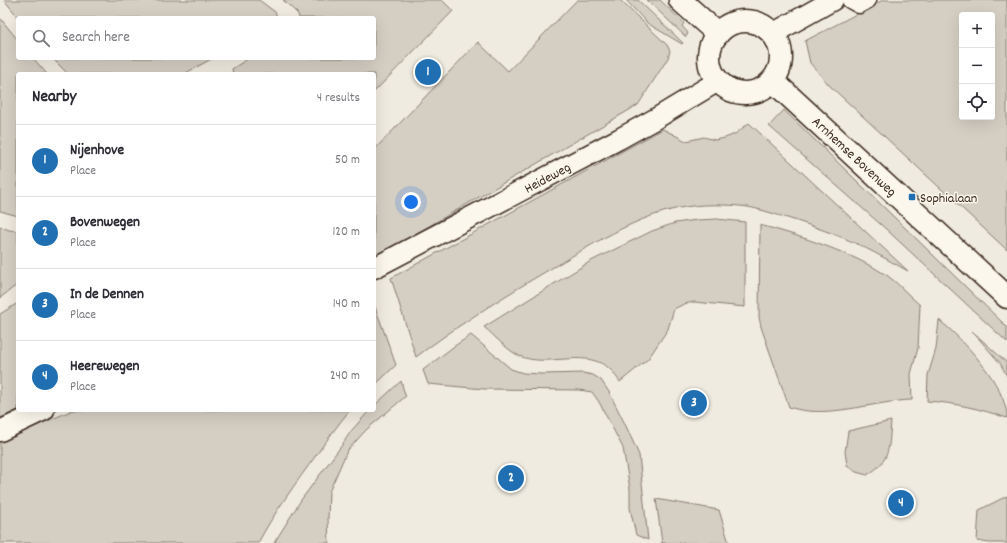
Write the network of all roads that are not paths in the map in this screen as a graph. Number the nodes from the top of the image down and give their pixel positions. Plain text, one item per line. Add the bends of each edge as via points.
1 (680, 0) edge
2 (832, 0) edge
3 (850, 0) edge
4 (868, 0) edge
5 (718, 34) junction
6 (772, 34) junction
7 (718, 81) junction
8 (773, 81) junction
9 (376, 267) edge
10 (1007, 297) edge
11 (40, 412) edge
12 (0, 431) edge

1 - 5 main road
2 - 6 street
3 - 4 street via 860,5
5 - 6 main road via 730,24 747,21 767,28
5 - 7 main road via 711,46 709,59 710,68
6 - 8 main road via 781,54 781,64
7 - 8 main road via 727,89 746,94 756,92
7 - 9 street, Heideweg via 619,139
8 - 10 main road, Arnhemse Bovenweg
11 - 12 street

